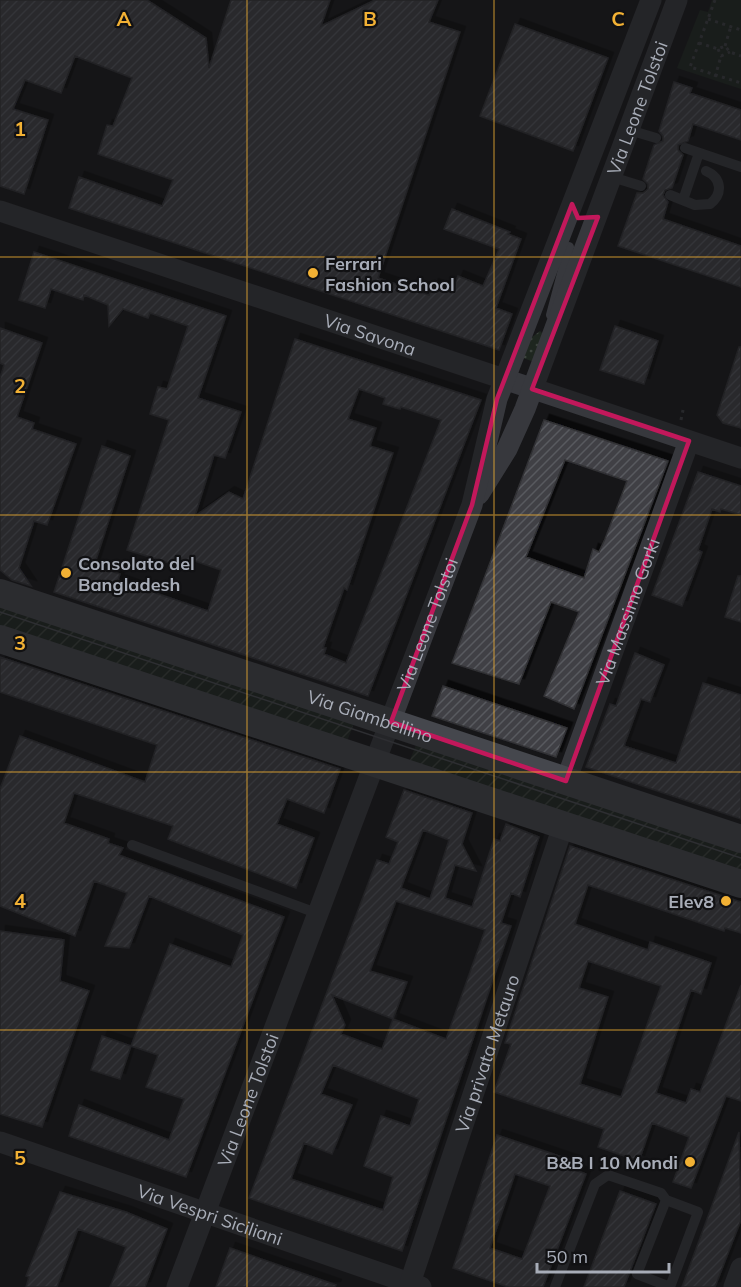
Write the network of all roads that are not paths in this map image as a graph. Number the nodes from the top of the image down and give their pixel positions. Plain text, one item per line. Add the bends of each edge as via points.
1 (651, 0) edge
2 (676, 0) edge
3 (629, 130) junction
4 (656, 138) dead end
5 (685, 148) dead end
6 (699, 153) junction
7 (741, 167) edge
8 (706, 171) dead end
9 (612, 177) junction
10 (641, 186) dead end
11 (670, 195) dead end
12 (683, 200) junction
13 (573, 204) junction
14 (0, 211) edge
15 (598, 217) junction
16 (525, 327) junction
17 (550, 340) junction
18 (504, 380) junction
19 (532, 389) junction
20 (685, 431) junction
21 (741, 458) edge
22 (472, 505) junction
23 (0, 593) edge
24 (0, 639) edge
25 (391, 722) junction
26 (376, 763) junction
27 (566, 781) junction
28 (563, 826) junction
29 (741, 839) edge
30 (132, 845) dead end
31 (741, 884) edge
32 (319, 914) junction
33 (0, 1142) edge
34 (663, 1196) junction
35 (205, 1213) junction
36 (741, 1268) edge
37 (416, 1285) edge
38 (177, 1287) edge
39 (555, 1287) edge
40 (734, 1287) edge

1 - 13 street, Via Leone Tolstoi
2 - 3 street, Via Leone Tolstoi
3 - 4 lane
3 - 9 street, Via Leone Tolstoi
5 - 6 lane
6 - 7 lane
6 - 12 lane
8 - 12 lane via 720,186 716,200 702,206
9 - 10 lane
9 - 15 street, Via Leone Tolstoi
11 - 12 lane
13 - 15 street via 578,218
13 - 16 street, Via Leone Tolstoi
14 - 18 street, Via Savona
15 - 17 street, Via Leone Tolstoi
16 - 17 lane via 544,310 569,247 551,311
16 - 18 street, Via Leone Tolstoi
17 - 19 street, Via Leone Tolstoi
18 - 19 street, Via Savona
18 - 22 street, Via Leone Tolstoi
19 - 20 street, Via Savona
19 - 22 street, Via Leone Tolstoi via 507,449
20 - 21 street, Via Savona
20 - 27 street, Via Massimo Gorki
22 - 25 street, Via Leone Tolstoi
23 - 25 street, Via Giambellino
24 - 26 street
25 - 26 street, Via Leone Tolstoi
25 - 27 street, Via Giambellino
26 - 28 street
26 - 32 street, Via Leone Tolstoi
27 - 29 street, Via Giambellino
28 - 31 street
28 - 37 street, Via privata Metauro
30 - 32 lane
32 - 35 street, Via Leone Tolstoi
33 - 35 street, Via Vespri Siciliani
34 - 34 lane via 698,1212 670,1287 638,1274
34 - 39 lane via 608,1175 595,1184
35 - 37 street, Via Vespri Siciliani
35 - 38 street, Via Leone Tolstoi
36 - 40 street

